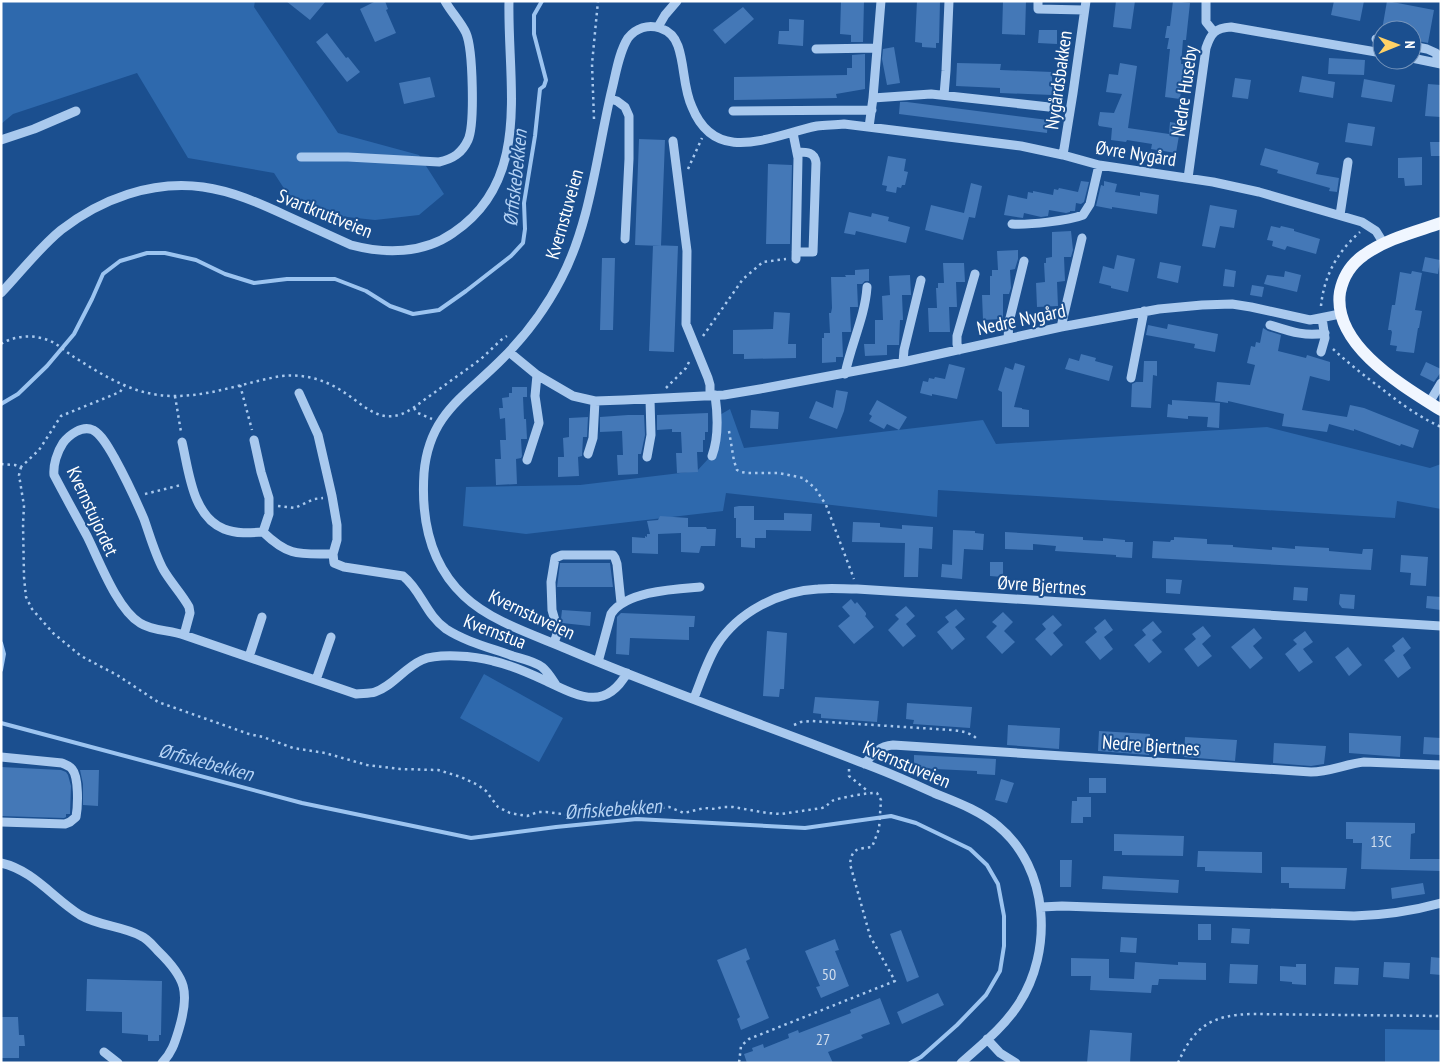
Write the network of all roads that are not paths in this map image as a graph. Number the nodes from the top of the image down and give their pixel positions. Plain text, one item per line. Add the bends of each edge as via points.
1 (445, 1) edge
2 (509, 1) edge
3 (676, 1) edge
4 (881, 1) edge
5 (949, 1) edge
6 (1038, 1) edge
7 (1206, 1) edge
8 (1085, 6) edge
9 (658, 27) junction
10 (1214, 32) junction
11 (877, 48) junction
12 (1422, 48) edge
13 (816, 49) dead end
14 (1372, 51) edge
15 (1422, 60) edge
16 (1440, 64) edge
17 (944, 95) junction
18 (873, 98) junction
19 (610, 99) junction
20 (1049, 107) dead end
21 (872, 110) junction
22 (76, 112) dead end
23 (732, 112) dead end
24 (869, 127) junction
25 (793, 133) junction
26 (1, 140) edge
27 (673, 141) dead end
28 (798, 152) junction
29 (1063, 155) junction
30 (301, 157) dead end
31 (1348, 162) dead end
32 (1098, 165) junction
33 (1188, 178) junction
34 (1340, 215) junction
35 (1441, 223) edge
36 (1012, 224) dead end
37 (625, 238) dead end
38 (1082, 238) dead end
39 (1384, 244) junction
40 (1024, 261) dead end
41 (975, 274) dead end
42 (921, 280) dead end
43 (867, 287) dead end
44 (1, 293) edge
45 (1144, 311) junction
46 (1340, 314) junction
47 (1322, 318) junction
48 (1270, 325) dead end
49 (1061, 327) junction
50 (1325, 333) junction
51 (1008, 339) junction
52 (958, 350) junction
53 (509, 352) junction
54 (1322, 352) dead end
55 (903, 362) junction
56 (845, 374) junction
57 (537, 375) junction
58 (1131, 378) dead end
59 (1441, 384) edge
60 (299, 393) dead end
61 (712, 396) junction
62 (650, 399) junction
63 (596, 401) junction
64 (1429, 403) junction
65 (1441, 410) edge
66 (254, 440) road end
67 (182, 442) road end
68 (588, 454) dead end
69 (712, 456) dead end
70 (647, 457) dead end
71 (527, 460) dead end
72 (263, 532) junction
73 (333, 554) junction
74 (700, 587) dead end
75 (621, 603) junction
76 (262, 617) dead end
77 (1441, 626) edge
78 (184, 635) junction
79 (331, 637) dead end
80 (554, 644) junction
81 (249, 657) junction
82 (598, 662) junction
83 (627, 673) junction
84 (316, 680) junction
85 (556, 686) junction
86 (694, 698) junction
87 (1, 758) edge
88 (865, 764) junction
89 (1441, 765) edge
90 (1, 822) edge
91 (1, 863) edge
92 (1441, 903) edge
93 (1041, 907) junction
94 (987, 1039) junction
95 (104, 1052) dead end
96 (118, 1063) edge
97 (162, 1063) edge
98 (961, 1063) edge
99 (1016, 1063) edge

1 - 30 street via 466,34 470,58 471,124 468,141 462,150 450,160 439,162
2 - 44 street, Svartkruttveien via 511,102 506,159 496,186 480,211 437,243 397,251 367,249 222,191 184,186 149,189 105,202 73,221 48,241
3 - 9 street
4 - 11 street
5 - 17 street
6 - 8 street, Nygårdsbakken via 1038,9
7 - 10 street via 1206,22
8 - 29 street, Nygårdsbakken
9 - 19 street, Kvernstuveien via 640,28 625,43
9 - 25 street, Øvre Nygård via 670,33 677,43 689,101 707,130 719,138 740,143
10 - 14 street, Nedre Huseby via 1231,27
10 - 33 street, Nedre Huseby via 1206,48
11 - 13 street
11 - 18 street
12 - 16 street via 1436,53
15 - 16 street
17 - 18 street
17 - 20 street
18 - 21 street
19 - 37 street via 625,107 629,116
19 - 53 street, Kvernstuveien via 583,222 566,269 538,317
21 - 23 street
21 - 24 street
22 - 26 street
24 - 25 street, Øvre Nygård via 844,124
24 - 29 street, Øvre Nygård via 1021,146
25 - 28 street
27 - 61 street via 687,251 686,324 693,352 708,378
28 - 28 street via 798,164 796,255 813,252 816,164 815,156
29 - 32 street, Øvre Nygård
31 - 34 street
32 - 33 street, Øvre Nygård
32 - 36 street via 1090,204 1083,215 1034,224
33 - 34 street, Øvre Nygård via 1259,192
34 - 39 street, Øvre Nygård via 1369,226
35 - 39 main road
38 - 49 street
39 - 46 main road via 1365,254 1349,269 1341,286
40 - 51 street
41 - 52 street via 957,336
42 - 55 street
43 - 56 street via 866,302
45 - 47 street, Nedre Nygård via 1226,304 1305,319
45 - 49 street, Nedre Nygård
45 - 58 street
46 - 47 street, Nedre Nygård
46 - 64 main road via 1348,332 1364,353
47 - 50 street
48 - 50 street via 1301,335
49 - 51 street, Nedre Nygård
50 - 54 street
51 - 52 street, Nedre Nygård
52 - 55 street, Nedre Nygård
53 - 57 street, Nedre Nygård
53 - 80 street, Kvernstuveien via 459,398 434,434 424,469 425,520 435,557 465,598 483,612
55 - 56 street, Nedre Nygård
56 - 61 street, Nedre Nygård
57 - 63 street, Nedre Nygård via 573,396
57 - 71 street via 535,396 539,423
59 - 64 street
60 - 73 street via 318,435 332,496 337,525
61 - 62 street, Nedre Nygård
61 - 69 street via 717,421
62 - 63 street, Nedre Nygård
62 - 70 street via 651,435
63 - 68 street via 593,438
64 - 65 main road
66 - 72 street via 269,498
67 - 72 street via 202,510 225,530
72 - 73 street via 286,551
73 - 85 street, Kvernstua via 334,562 344,567 403,576 446,629 536,664
74 - 75 street via 637,596
75 - 80 street via 615,558 558,556 553,563 551,582 552,610 558,631
75 - 82 street via 611,614
76 - 81 street
77 - 86 street, Øvre Bjertnes via 817,589 787,594 744,616 717,645
78 - 78 street, Kvernstujordet via 140,624 114,592 54,476 55,460 64,441 75,432 85,428 98,434 130,486 163,569 189,607
78 - 81 street, Kvernstujordet
79 - 84 street
80 - 82 street, Kvernstuveien
81 - 84 street, Kvernstujordet
82 - 83 street, Kvernstuveien
83 - 85 street, Kvernstua via 612,692 596,698 576,695
83 - 86 street, Kvernstuveien
84 - 85 street, Kvernstujordet via 356,694 374,692 423,660 458,656 493,660
86 - 88 street, Kvernstuveien
87 - 90 street via 68,765 76,777 77,802 76,817 64,824
88 - 89 street, Nedre Bjertnes via 878,749 886,746 1311,772 1364,762
88 - 93 street, Kvernstuveien via 959,803 994,822 1016,844 1027,862
91 - 97 street via 18,868 83,916 144,937 173,966 183,985 184,1010 172,1051
92 - 93 street via 1396,914 1354,916
93 - 94 street, Kvernstuveien via 1040,946 1027,990 1007,1020
94 - 98 street, Kvernstuveien
94 - 99 street
95 - 96 street

